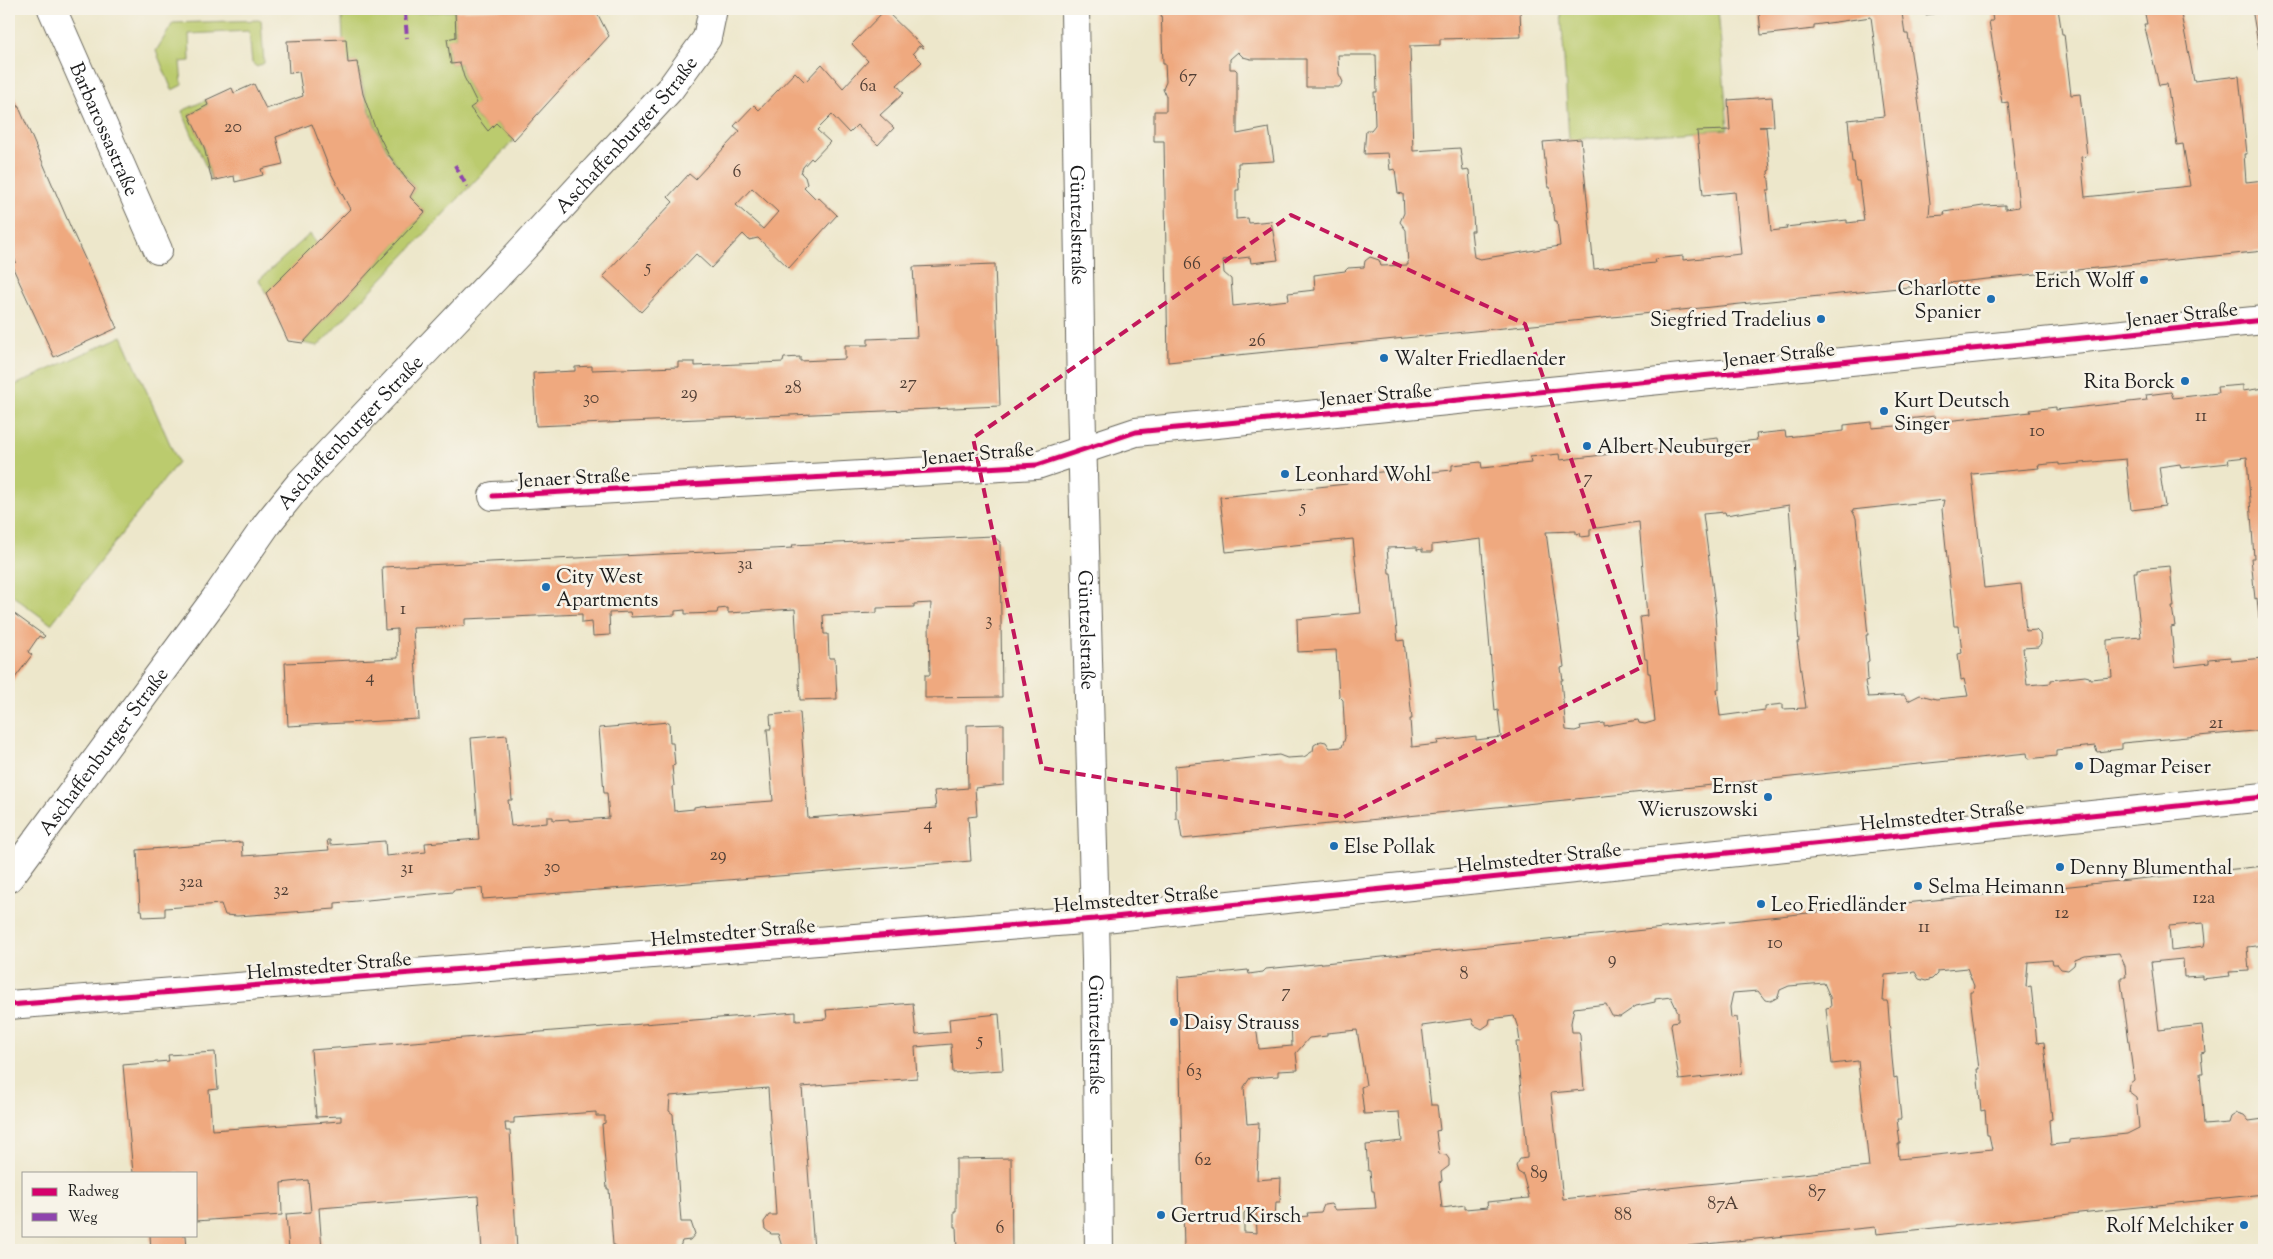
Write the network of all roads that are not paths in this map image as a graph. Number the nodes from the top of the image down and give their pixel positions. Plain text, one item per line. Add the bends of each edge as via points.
1 (52, 9) edge
2 (713, 9) edge
3 (1075, 9) edge
4 (158, 250) dead end
5 (2264, 320) edge
6 (1082, 451) junction
7 (493, 496) dead end
8 (2264, 798) edge
9 (9, 878) edge
10 (1095, 919) junction
11 (9, 1005) edge
12 (1100, 1250) edge

1 - 4 street, Barbarossastraße
2 - 9 street, Aschaffenburger Straße via 707,38 670,89 278,510
3 - 6 street, Güntzelstraße
5 - 6 street, Jenaer Straße via 1145,430
6 - 7 street, Jenaer Straße via 1037,465 990,469
6 - 10 street, Güntzelstraße
8 - 10 street, Helmstedter Straße
10 - 11 street, Helmstedter Straße
10 - 12 street, Güntzelstraße

